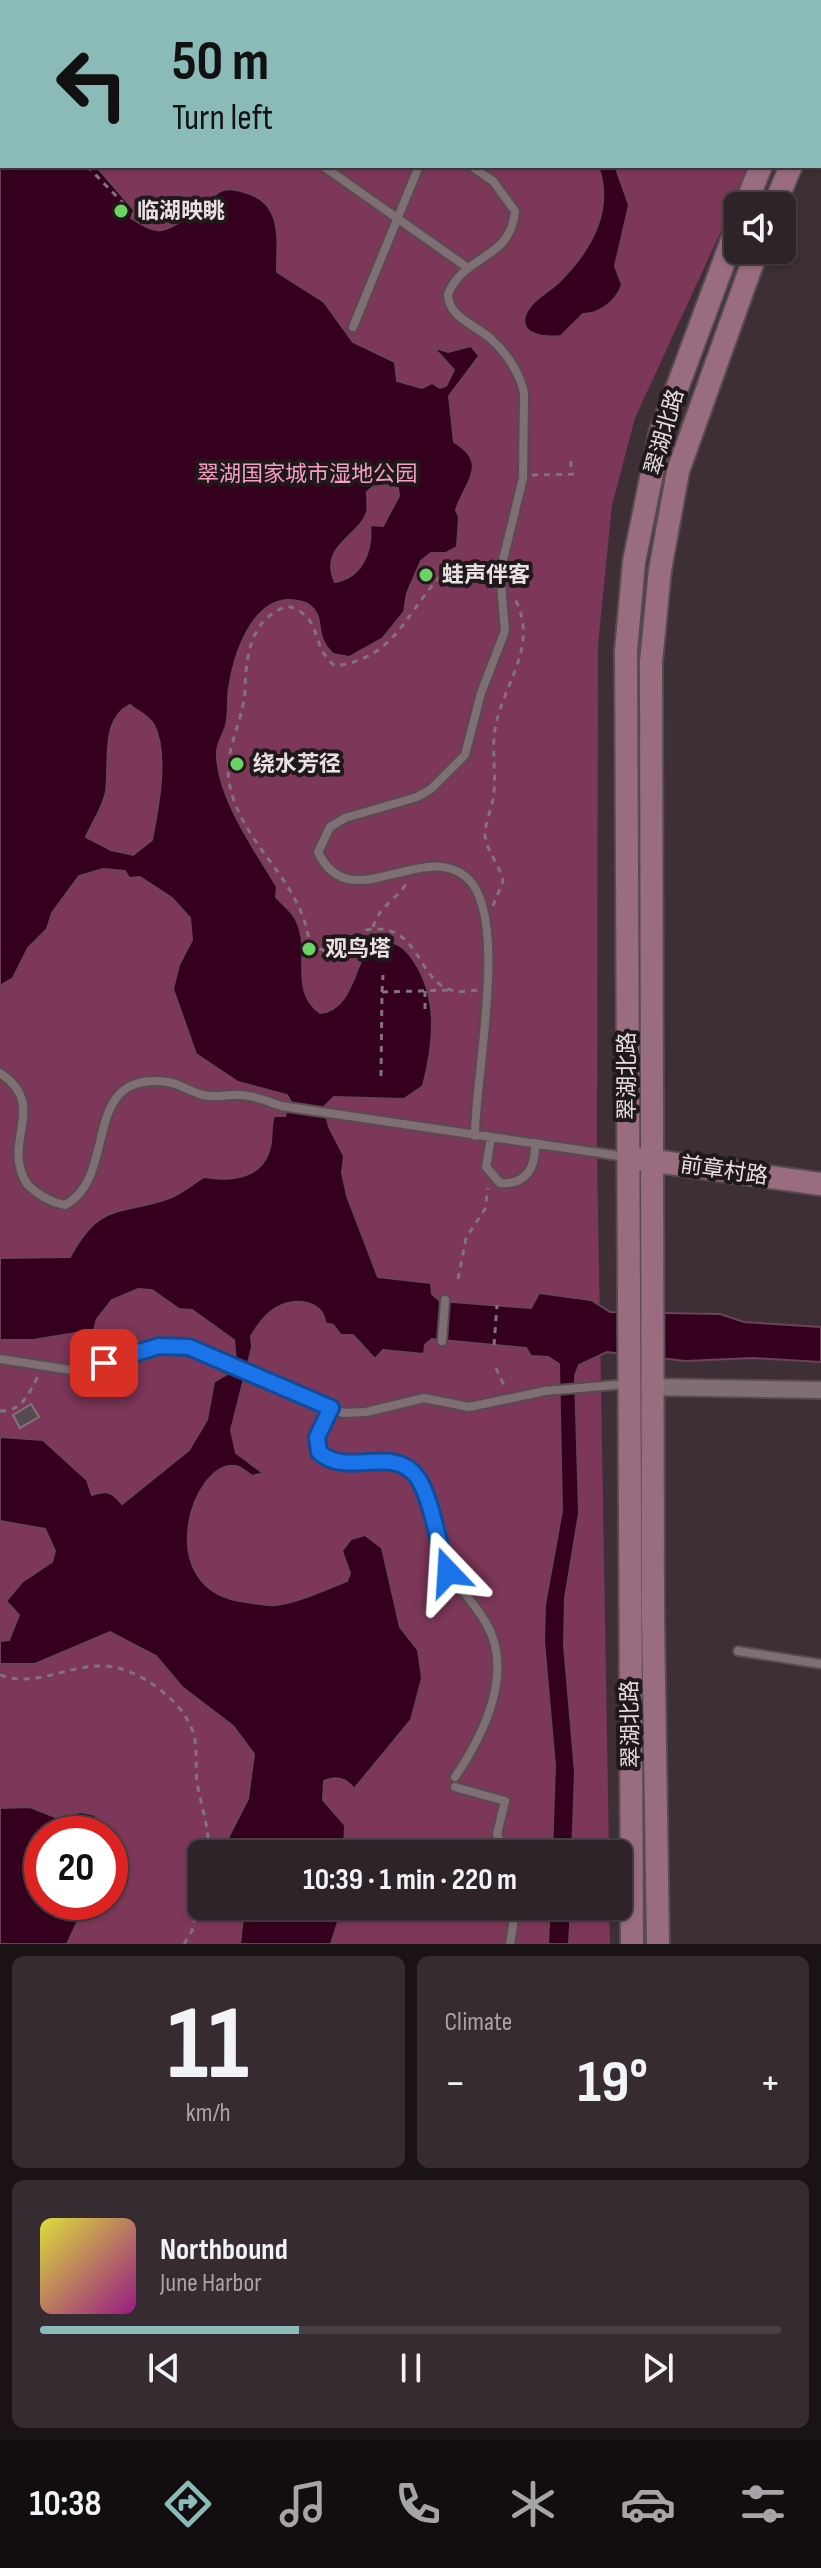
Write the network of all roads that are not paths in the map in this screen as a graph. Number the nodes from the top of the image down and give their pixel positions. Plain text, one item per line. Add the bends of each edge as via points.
1 (326, 168) edge
2 (418, 168) edge
3 (474, 168) edge
4 (760, 168) edge
5 (790, 168) edge
6 (751, 192) edge
7 (780, 192) edge
8 (401, 218) junction
9 (724, 262) edge
10 (752, 264) edge
11 (468, 268) junction
12 (353, 327) dead end
13 (0, 1073) edge
14 (475, 1136) junction
15 (491, 1138) junction
16 (535, 1143) junction
17 (627, 1157) junction
18 (653, 1161) junction
19 (821, 1184) edge
20 (445, 1300) dead end
21 (442, 1341) dead end
22 (0, 1359) edge
23 (628, 1384) junction
24 (653, 1387) junction
25 (821, 1390) edge
26 (331, 1408) junction
27 (738, 1651) dead end
28 (821, 1664) edge
29 (499, 1840) edge
30 (514, 1920) edge
31 (510, 1944) edge
32 (632, 1944) edge
33 (658, 1944) edge

1 - 8 lane
2 - 8 lane
3 - 11 lane via 499,187 515,211 505,243
4 - 6 street
5 - 7 street
8 - 11 lane
8 - 12 lane
9 - 17 street, 翠湖北路 via 660,434 634,562 626,651
10 - 18 street, 翠湖北路 via 678,471 660,570 651,691
11 - 14 lane via 451,285 448,302 490,338 521,379 525,414 523,475 501,575 505,631 465,755 417,797 330,827 318,852 330,872 353,880 368,882 435,865 463,874 472,883 483,918 487,990
13 - 14 lane via 12,1081 21,1103 10,1155 14,1166 44,1199 65,1205 83,1192 91,1177 106,1115 122,1092 169,1082 203,1095 241,1094 281,1106
14 - 15 lane
15 - 16 lane
15 - 16 lane via 486,1167 492,1177 511,1184 526,1176 534,1163
16 - 17 lane
17 - 18 street, 前章村路
17 - 23 street, 翠湖北路
18 - 19 street, 前章村路
18 - 24 street, 翠湖北路
20 - 21 lane
22 - 26 lane via 77,1371 159,1346 189,1347
23 - 26 lane via 545,1391 469,1407 433,1397 366,1412
23 - 32 street, 翠湖北路
24 - 25 street
24 - 33 street, 翠湖北路
26 - 29 lane via 317,1437 319,1452 339,1464 381,1461 409,1468 421,1484 453,1583 491,1632 496,1668 491,1704 455,1782 505,1801
27 - 28 lane
30 - 31 lane

